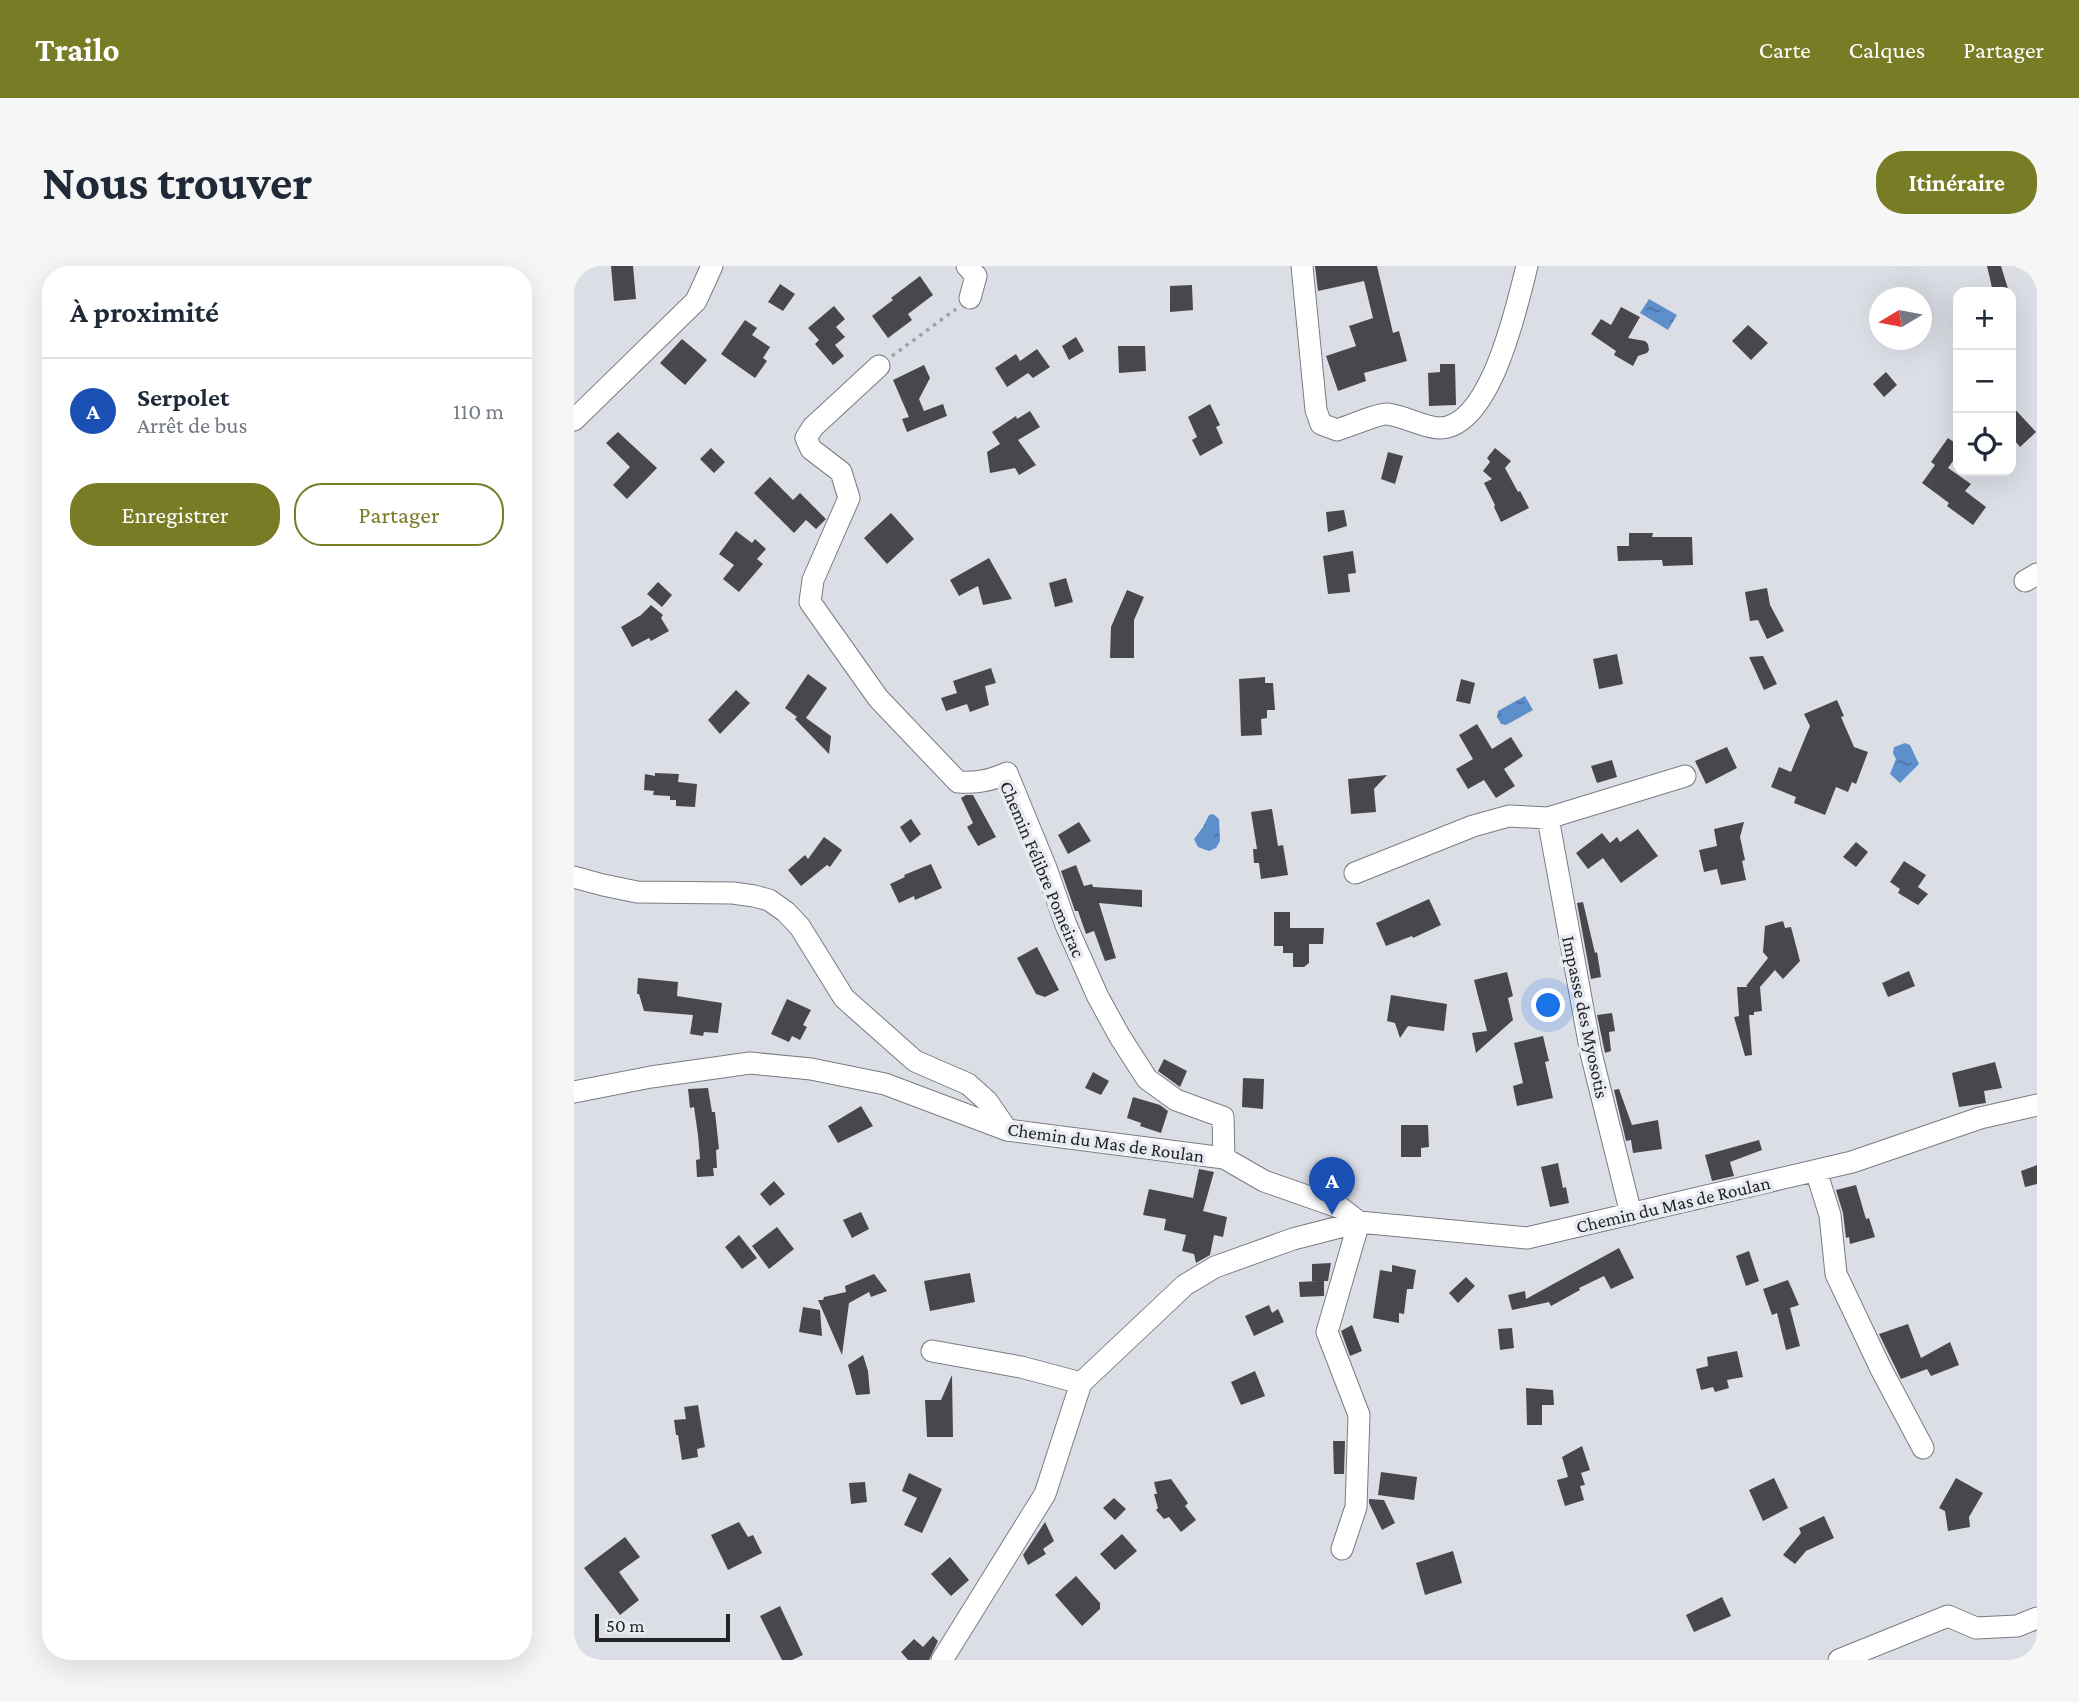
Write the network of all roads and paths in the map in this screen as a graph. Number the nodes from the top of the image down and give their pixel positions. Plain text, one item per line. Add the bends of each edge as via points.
1 (712, 266) edge
2 (967, 266) edge
3 (1302, 266) edge
4 (1527, 266) edge
5 (970, 298) joint
6 (879, 366) joint
7 (574, 420) edge
8 (1685, 776) dead end
9 (1548, 818) junction
10 (1355, 873) dead end
11 (574, 877) edge
12 (574, 1092) edge
13 (2037, 1105) edge
14 (1007, 1130) junction
15 (1224, 1158) junction
16 (1816, 1171) junction
17 (1631, 1214) junction
18 (1359, 1222) junction
19 (932, 1351) dead end
20 (1081, 1383) junction
21 (1923, 1448) dead end
22 (1342, 1549) dead end
23 (2037, 1618) edge
24 (942, 1660) edge
25 (1839, 1660) edge

1 - 7 street via 696,301
2 - 5 street via 976,276
3 - 4 street via 1316,410 1321,424 1337,430 1385,413 1438,428 1455,425 1479,402 1493,377
5 - 6 path
6 - 15 street, Chemin Félibre Pomeirac via 806,438 811,449 841,472 849,498 813,580 810,602 878,698 958,782 975,783 1007,773 1066,925 1120,1037 1147,1079 1176,1100 1223,1116
8 - 9 street
9 - 10 street via 1509,816
9 - 17 street, Impasse des Myosotis via 1591,1053
11 - 14 street via 637,892 733,893 769,900 800,927 844,998 915,1061 968,1084
12 - 14 street, Chemin du Mas de Roulan via 750,1063 885,1084
13 - 16 street, Chemin du Mas de Roulan via 1980,1118
14 - 15 street, Chemin du Mas de Roulan
15 - 18 street, Chemin du Mas de Roulan via 1264,1181 1341,1208
16 - 17 street, Chemin du Mas de Roulan
16 - 21 street via 1829,1215 1836,1274
17 - 18 street, Chemin du Mas de Roulan via 1527,1238
18 - 20 street via 1215,1266 1185,1285
18 - 22 street via 1327,1332 1359,1415 1356,1507
19 - 20 street
20 - 24 street via 1045,1494
23 - 25 street via 2017,1626 1976,1628 1948,1616

